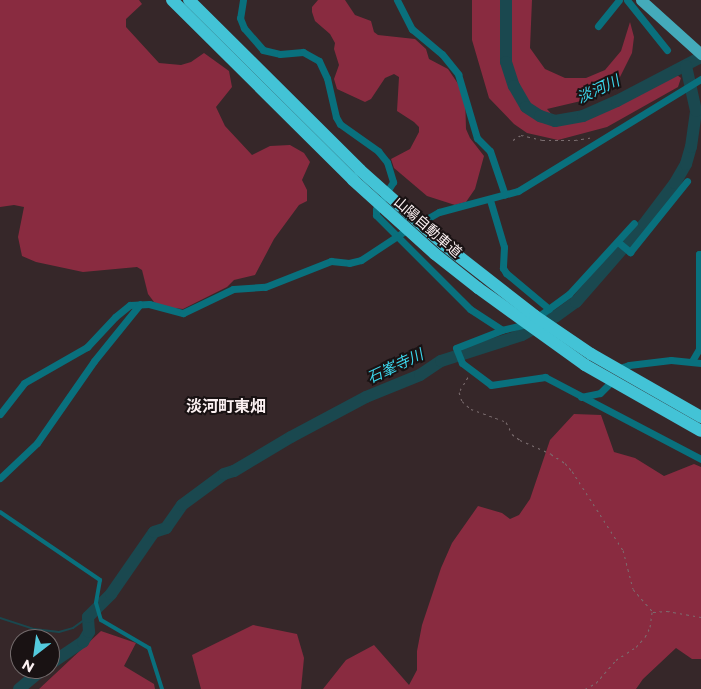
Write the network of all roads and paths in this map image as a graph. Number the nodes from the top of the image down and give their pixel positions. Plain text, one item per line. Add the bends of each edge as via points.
1 (172, 0) edge
2 (189, 0) edge
3 (243, 0) edge
4 (396, 0) edge
5 (619, 0) edge
6 (627, 0) edge
7 (641, 0) edge
8 (598, 26) dead end
9 (667, 50) dead end
10 (698, 51) edge
11 (698, 81) edge
12 (593, 137) dead end
13 (513, 140) dead end
14 (357, 175) junction
15 (687, 182) dead end
16 (505, 195) junction
17 (490, 200) junction
18 (634, 223) dead end
19 (395, 236) junction
20 (618, 242) junction
21 (701, 254) edge
22 (141, 303) junction
23 (549, 309) junction
24 (502, 330) junction
25 (692, 361) junction
26 (701, 363) edge
27 (473, 370) junction
28 (627, 384) junction
29 (581, 397) junction
30 (0, 414) edge
31 (701, 417) edge
32 (701, 431) edge
33 (701, 459) edge
34 (0, 478) edge
35 (0, 512) edge
36 (653, 612) junction
37 (701, 616) edge
38 (162, 689) edge
39 (585, 689) edge

1 - 14 highway, 山陽自動車道
2 - 14 highway, 山陽自動車道
3 - 19 street via 240,18 244,28 263,50 280,54 302,52 319,61 340,124 378,150 387,162 393,182 376,209 376,215
4 - 16 street via 412,29 442,54 458,74 476,138 490,151
5 - 8 street
6 - 9 street
7 - 10 main road
11 - 16 street via 518,191
12 - 13 path via 542,140 521,135
14 - 28 highway, 山陽自動車道 via 435,254 527,326
15 - 20 street via 630,252
16 - 17 street
17 - 19 street via 439,212
17 - 23 street via 504,247 503,268
18 - 20 street
19 - 22 street via 361,260 331,262 265,286 233,289 183,313
19 - 24 street via 470,309
20 - 23 street via 569,294
21 - 25 street via 700,349
22 - 30 street via 130,305 115,316 87,347 24,383
22 - 34 street via 94,361 37,443
23 - 24 street via 527,324
24 - 27 street via 456,348 461,360
25 - 26 street
25 - 29 street via 671,360 623,367 606,389
27 - 29 street via 490,385 546,377
27 - 36 path via 459,392 462,401 471,410 506,422 512,434 520,440 565,462 588,492 623,550 633,589
28 - 31 highway, 山陽自動車道
28 - 32 highway, 山陽自動車道
29 - 33 street
35 - 38 lane via 100,580 96,604 101,620 149,648
36 - 37 path via 667,610
36 - 39 path via 645,637 616,660 596,683

